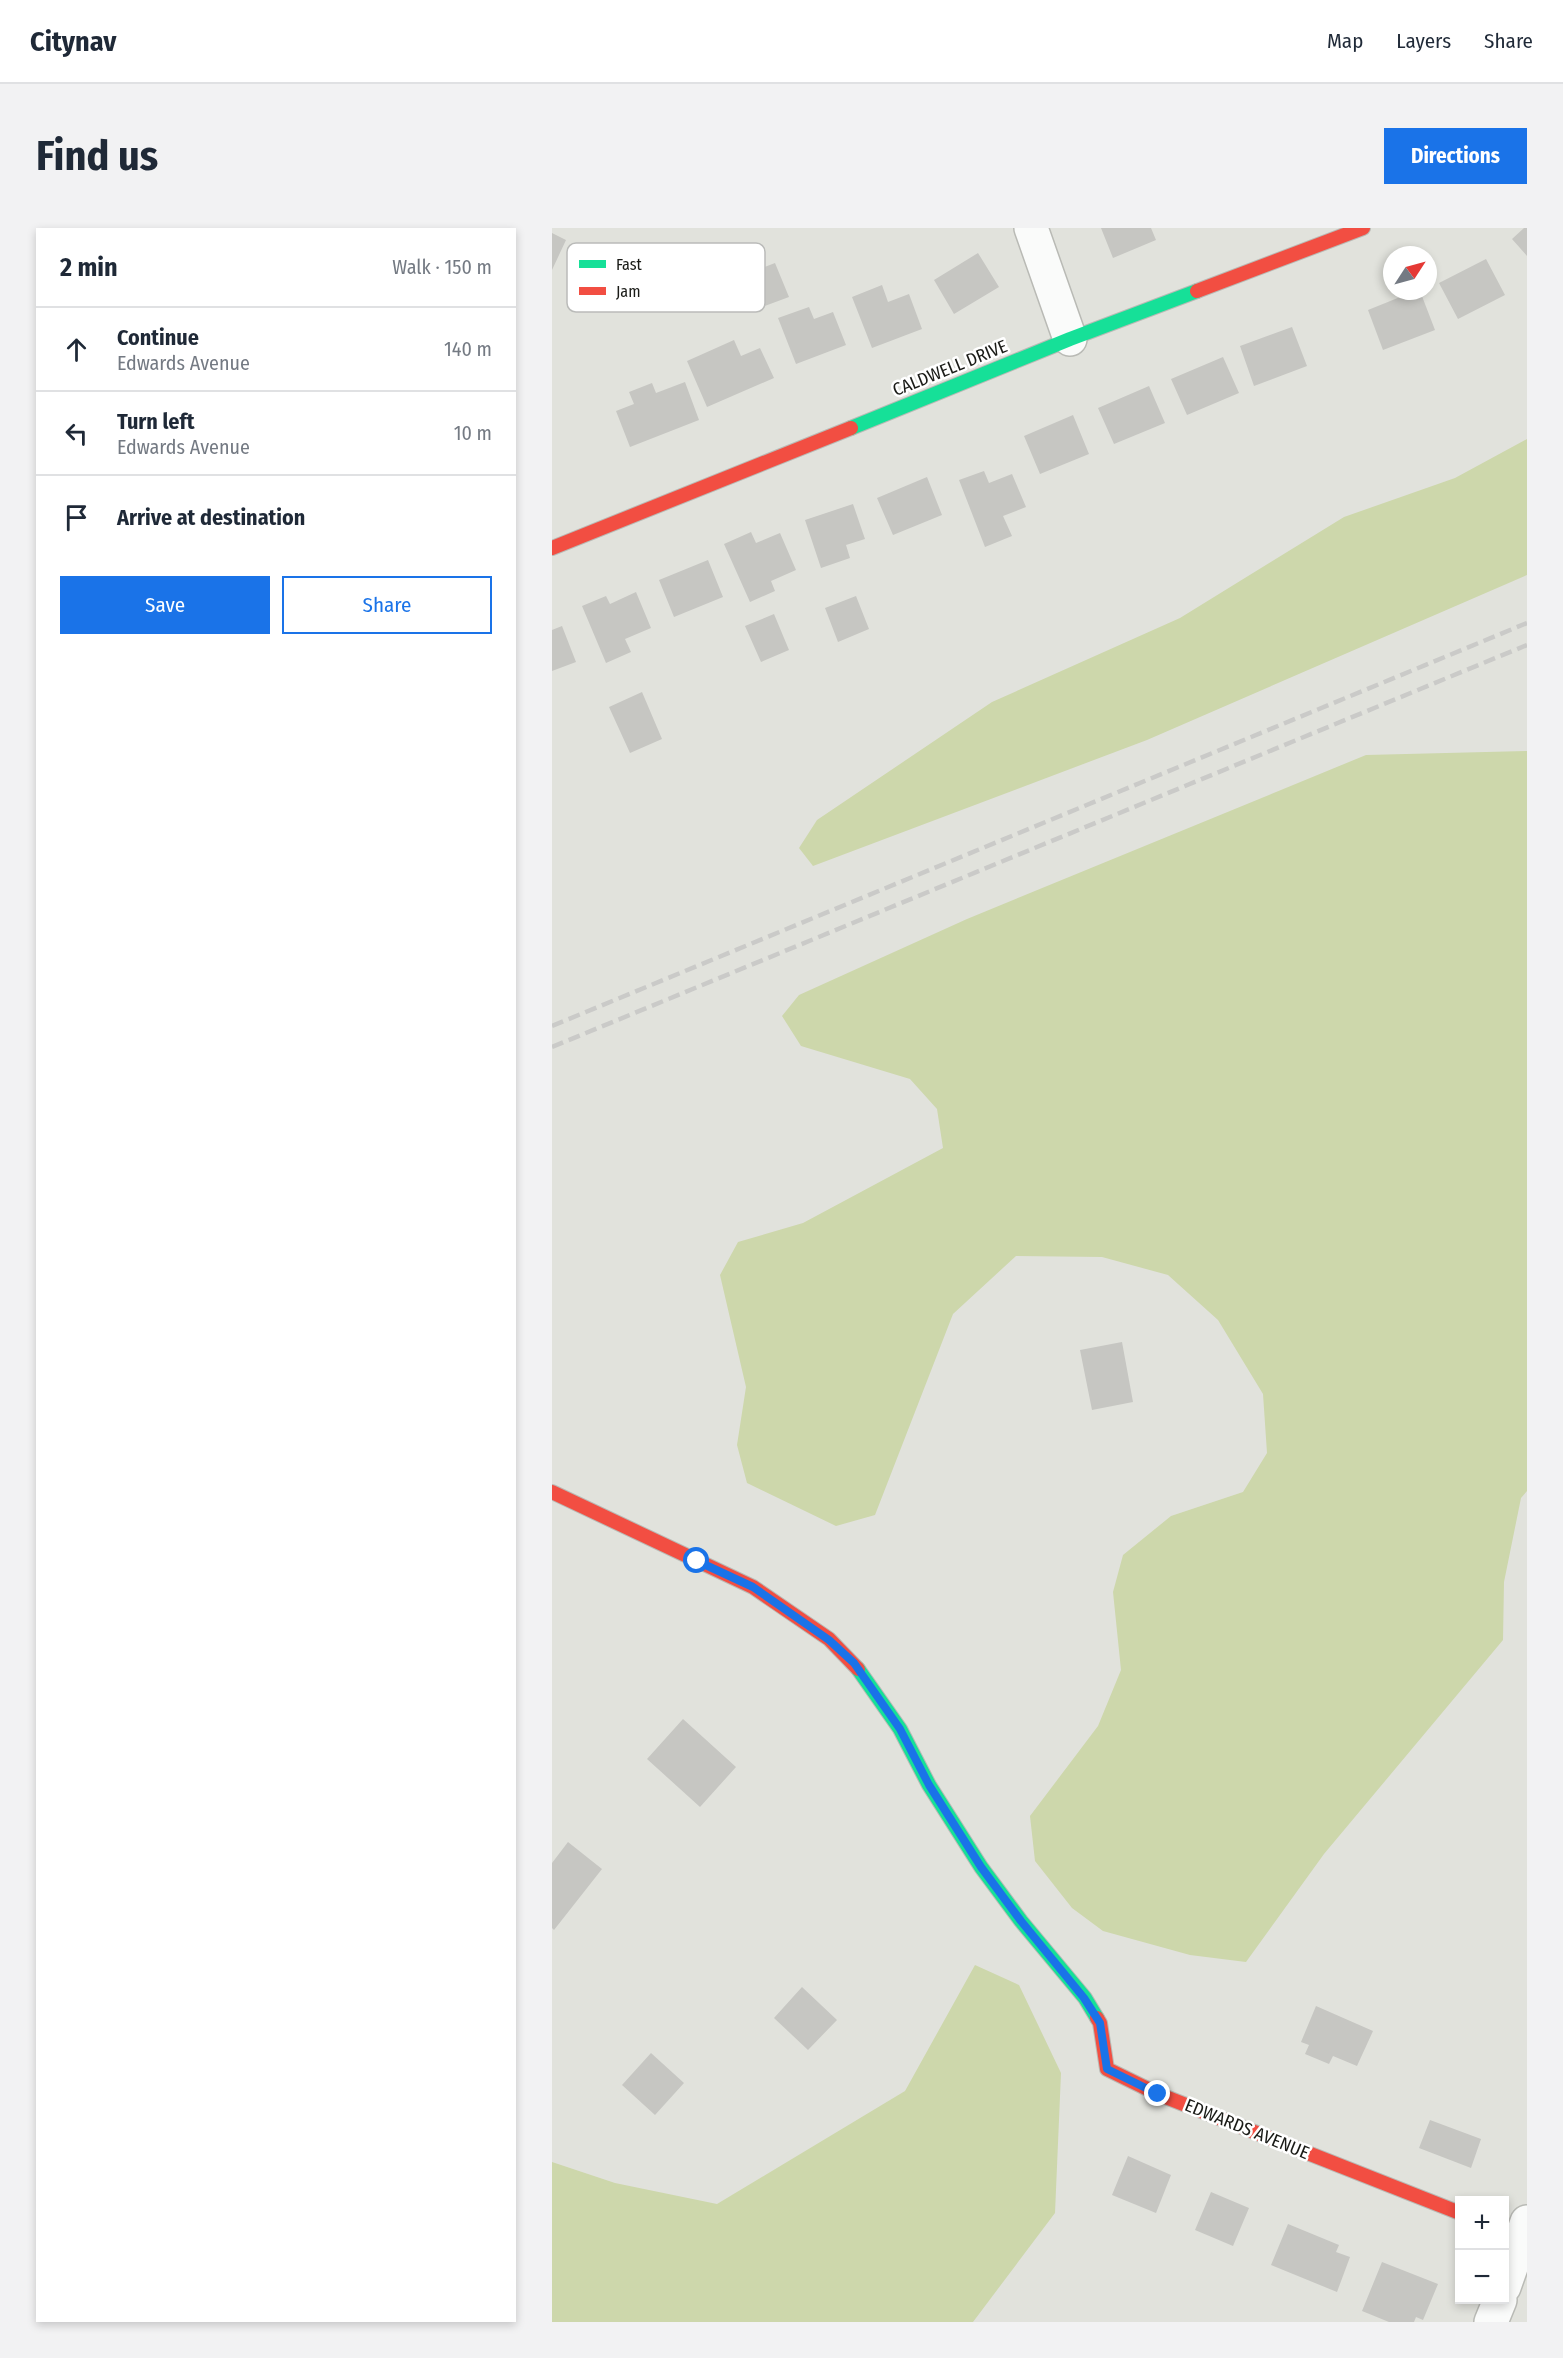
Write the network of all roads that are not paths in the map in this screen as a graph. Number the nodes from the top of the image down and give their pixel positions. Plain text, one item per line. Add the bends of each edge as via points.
1 (1031, 228) edge
2 (1363, 228) edge
3 (1070, 339) junction
4 (552, 548) edge
5 (552, 1492) edge
6 (1455, 2211) edge
7 (1520, 2232) edge
8 (1509, 2270) edge
9 (1498, 2304) edge
10 (1491, 2322) edge

1 - 3 street
2 - 3 street, CALDWELL DRIVE
3 - 4 street, CALDWELL DRIVE
5 - 6 street, EDWARDS AVENUE via 753,1587 829,1640 854,1663 900,1729 929,1785 981,1867 1100,2023 1107,2069 1158,2094
7 - 8 street
9 - 10 street

